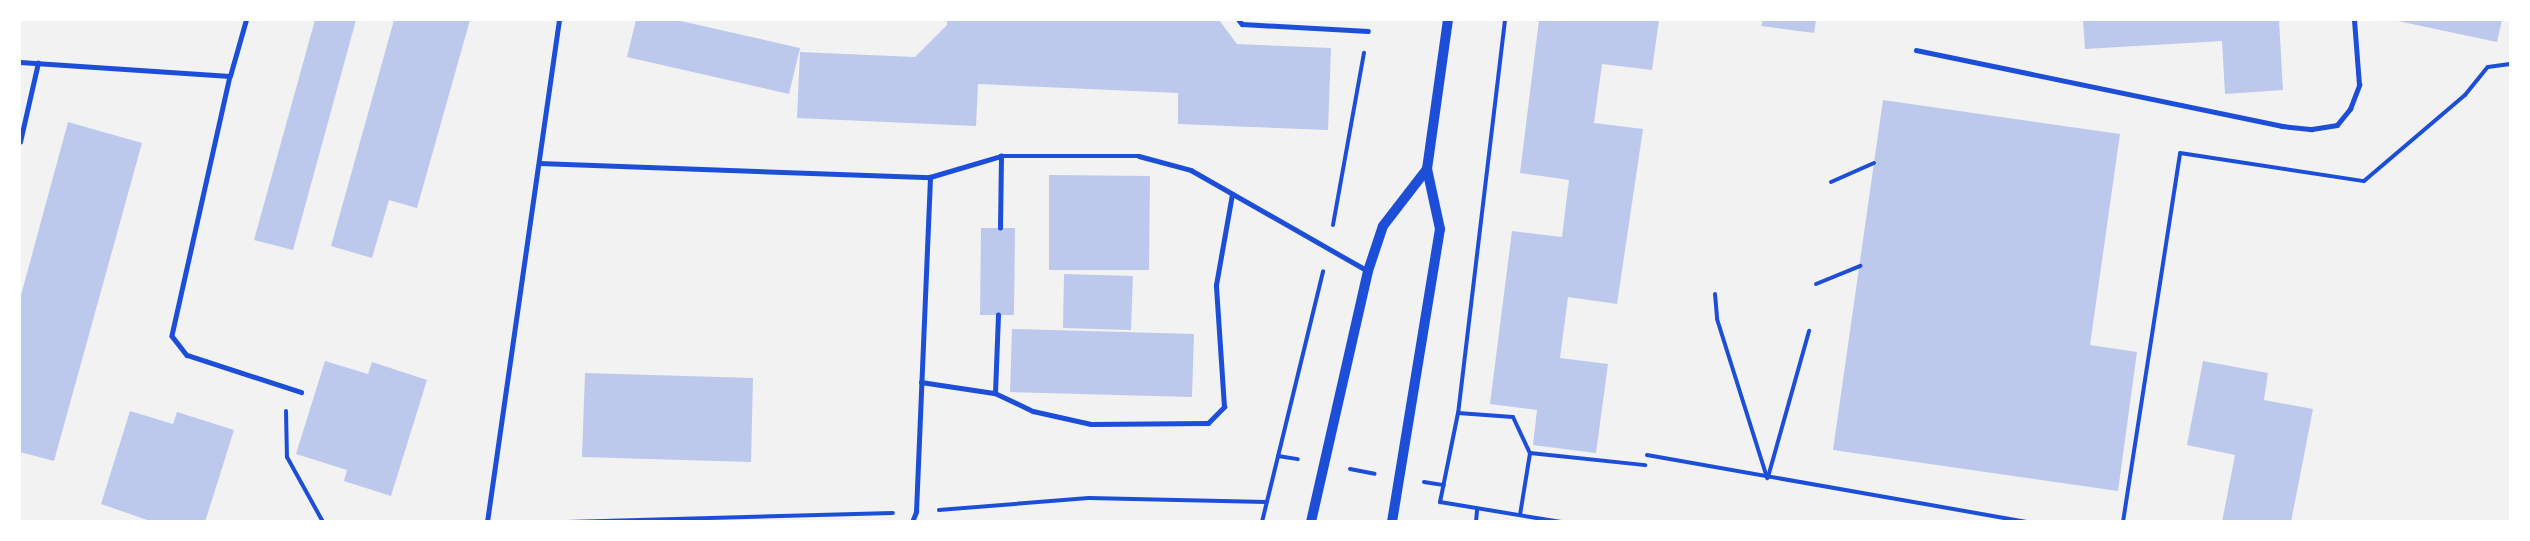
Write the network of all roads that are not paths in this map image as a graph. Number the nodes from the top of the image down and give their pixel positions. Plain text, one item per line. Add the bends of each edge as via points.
1 (246, 20) edge
2 (559, 20) edge
3 (1239, 20) edge
4 (1448, 20) edge
5 (2354, 20) edge
6 (1368, 31) dead end
7 (1916, 50) dead end
8 (20, 62) edge
9 (38, 63) junction
10 (230, 76) junction
11 (20, 142) edge
12 (1001, 156) junction
13 (539, 163) junction
14 (1427, 169) junction
15 (930, 177) junction
16 (1232, 194) junction
17 (1000, 228) dead end
18 (1368, 271) junction
19 (998, 315) dead end
20 (921, 382) junction
21 (301, 392) dead end
22 (995, 393) junction
23 (487, 522) edge
24 (912, 522) edge
25 (1311, 522) edge
26 (1392, 522) edge

1 - 10 lane
2 - 13 lane
3 - 6 lane via 1242,24
4 - 14 street
5 - 7 lane via 2359,85 2350,109 2337,125 2312,129
8 - 9 lane
9 - 10 lane
9 - 11 lane
10 - 21 lane via 172,336 187,355
12 - 15 lane
12 - 16 lane via 1139,156 1191,170
12 - 17 lane
13 - 15 lane
13 - 23 lane
14 - 18 street via 1383,226
14 - 26 street via 1440,230
15 - 20 lane
16 - 18 lane
16 - 22 lane via 1216,285 1224,407 1208,423 1091,424 1033,411
18 - 25 street
19 - 22 lane
20 - 22 lane
20 - 24 lane via 916,512

